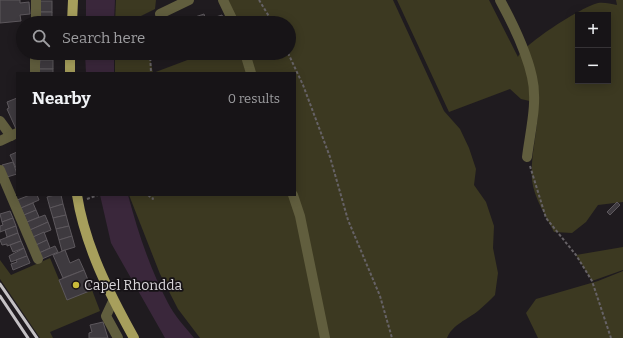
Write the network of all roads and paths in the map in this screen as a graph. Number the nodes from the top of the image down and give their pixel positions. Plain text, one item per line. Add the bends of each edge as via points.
1 (36, 0) edge
2 (73, 0) edge
3 (189, 0) edge
4 (223, 0) edge
5 (259, 0) edge
6 (500, 0) edge
7 (160, 14) dead end
8 (36, 16) edge
9 (72, 16) edge
10 (231, 16) edge
11 (268, 16) edge
12 (35, 60) edge
13 (70, 60) edge
14 (150, 60) edge
15 (247, 60) edge
16 (291, 60) edge
17 (35, 72) edge
18 (70, 72) edge
19 (151, 72) edge
20 (252, 72) edge
21 (0, 120) edge
22 (14, 135) edge
23 (0, 142) edge
24 (527, 157) joint
25 (0, 170) edge
26 (2, 182) edge
27 (77, 196) edge
28 (293, 196) edge
29 (38, 259) dead end
30 (114, 301) junction
31 (118, 338) edge
32 (134, 338) edge
33 (325, 338) edge
34 (392, 338) edge
35 (611, 338) edge

1 - 8 street
2 - 9 main road
3 - 7 street
4 - 10 street
5 - 11 path
6 - 24 street via 516,31 532,78 534,102
12 - 17 street
13 - 18 main road
14 - 19 path
15 - 20 street
16 - 34 path via 330,157 348,220 380,296
21 - 22 street
22 - 23 street
24 - 35 path via 546,218 576,255 592,281
25 - 26 street
26 - 29 street
27 - 30 main road via 99,270
28 - 33 street via 300,216
30 - 31 street via 106,316
30 - 32 main road

